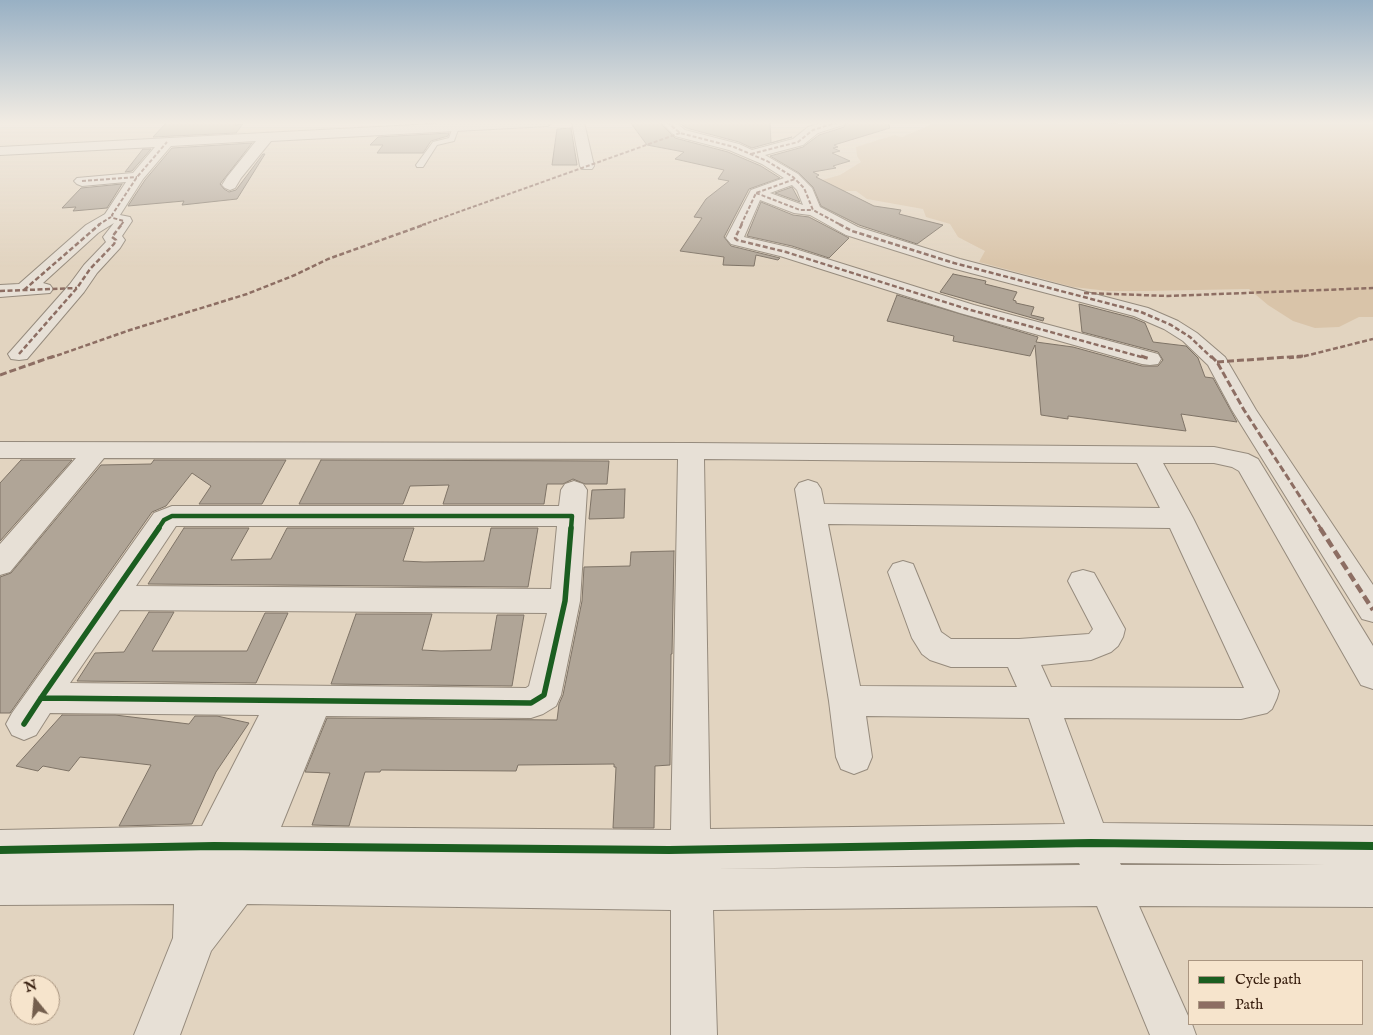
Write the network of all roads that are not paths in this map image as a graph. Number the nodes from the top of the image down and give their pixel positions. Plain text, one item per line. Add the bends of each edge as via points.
1 (143, 170) edge
2 (240, 170) edge
3 (781, 170) edge
4 (137, 177) junction
5 (82, 180) dead end
6 (795, 180) junction
7 (230, 185) dead end
8 (756, 193) junction
9 (813, 210) junction
10 (112, 217) junction
11 (77, 288) junction
12 (0, 290) edge
13 (24, 290) junction
14 (19, 354) dead end
15 (1150, 359) dead end
16 (0, 450) edge
17 (96, 451) junction
18 (691, 452) junction
19 (1146, 455) junction
20 (1179, 518) junction
21 (0, 564) edge
22 (903, 572) dead end
23 (1083, 581) dead end
24 (112, 598) junction
25 (564, 601) junction
26 (1373, 610) edge
27 (1019, 653) junction
28 (1373, 675) edge
29 (846, 701) junction
30 (300, 702) junction
31 (1041, 703) junction
32 (854, 757) dead end
33 (1090, 843) junction
34 (214, 846) junction
35 (1373, 846) edge
36 (254, 847) junction
37 (0, 850) edge
38 (691, 870) junction
39 (194, 883) junction
40 (0, 884) edge
41 (237, 884) junction
42 (1110, 886) junction
43 (1373, 886) edge
44 (194, 938) junction
45 (156, 1035) edge
46 (694, 1035) edge
47 (1172, 1035) edge

1 - 4 street
2 - 7 street
3 - 6 street
4 - 5 street
4 - 10 street
6 - 8 street
6 - 9 street via 808,193
8 - 9 street via 800,210
8 - 15 street via 737,240 786,252 967,309
9 - 26 street via 852,231 910,251 1141,312 1190,337 1217,362 1244,410
10 - 11 street via 124,221 112,237 116,240
10 - 13 street via 92,228
11 - 13 street
11 - 14 street
12 - 13 street
16 - 17 street
17 - 18 street
17 - 21 street
18 - 19 street
18 - 38 street
19 - 20 street
19 - 28 street via 1222,456 1249,465
20 - 29 street via 811,502
20 - 31 street via 1262,691 1260,698 1241,704
22 - 27 street via 932,645 951,653
23 - 27 street via 1109,630 1107,637 1091,647
24 - 25 street
24 - 25 street via 164,520 172,516 573,503
24 - 30 street via 32,711
25 - 30 street via 544,695 531,703
27 - 31 street
29 - 31 street
29 - 32 street
30 - 34 street
30 - 36 street
31 - 33 street
33 - 35 street
33 - 38 street
33 - 42 street
34 - 36 street
34 - 37 street
34 - 39 street
36 - 38 street
36 - 41 street
38 - 41 street
38 - 42 street
38 - 46 street
39 - 40 street
39 - 41 street
39 - 44 street
41 - 44 street
42 - 43 street
42 - 47 street
44 - 45 street

